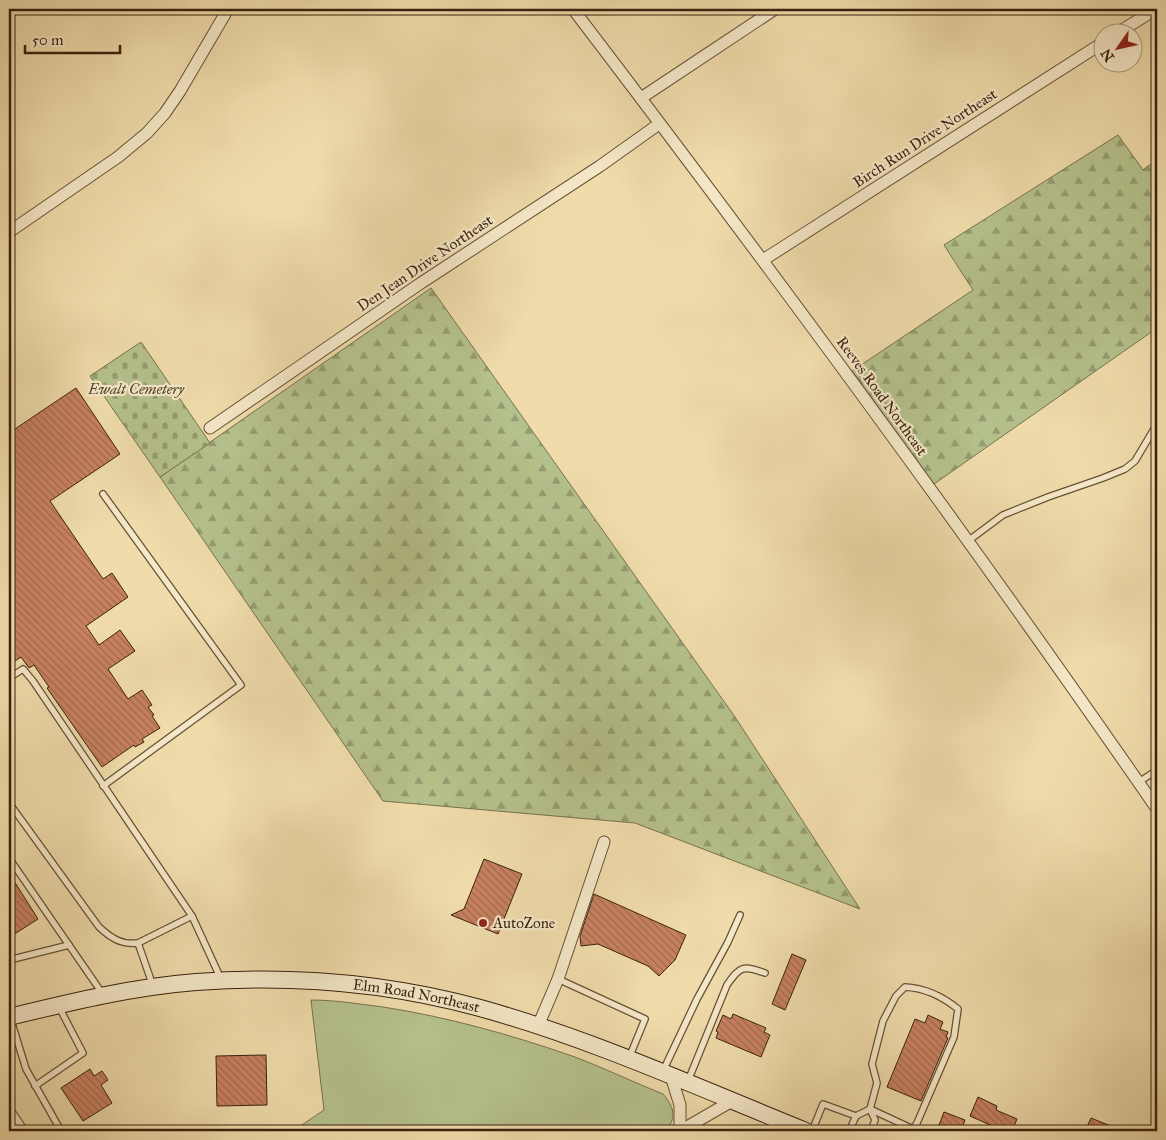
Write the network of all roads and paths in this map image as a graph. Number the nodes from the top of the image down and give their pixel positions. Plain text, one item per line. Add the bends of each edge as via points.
1 (228, 9) edge
2 (573, 9) edge
3 (775, 9) edge
4 (1156, 9) edge
5 (1135, 22) edge
6 (1094, 48) edge
7 (641, 98) junction
8 (659, 124) junction
9 (9, 232) edge
10 (763, 260) junction
11 (1157, 424) edge
12 (210, 428) dead end
13 (103, 494) dead end
14 (968, 541) junction
15 (9, 678) edge
16 (1157, 770) edge
17 (1139, 782) junction
18 (103, 786) junction
19 (10, 806) edge
20 (1157, 809) edge
21 (604, 842) dead end
22 (9, 858) edge
23 (740, 915) dead end
24 (192, 916) junction
25 (138, 943) junction
26 (68, 945) junction
27 (9, 960) edge
28 (764, 973) dead end
29 (558, 978) junction
30 (222, 981) junction
31 (153, 987) junction
32 (103, 995) junction
33 (57, 1005) junction
34 (10, 1017) edge
35 (538, 1026) junction
36 (628, 1060) junction
37 (667, 1074) junction
38 (687, 1082) junction
39 (35, 1086) junction
40 (732, 1101) junction
41 (870, 1109) junction
42 (9, 1112) edge
43 (856, 1116) junction
44 (912, 1130) edge
45 (22, 1131) edge
46 (61, 1131) edge
47 (680, 1131) edge
48 (806, 1131) edge
49 (812, 1131) edge
50 (849, 1131) edge
51 (871, 1131) edge

1 - 9 street via 180,91 147,133 118,158
2 - 7 street, Reeves Road Northeast
3 - 7 street
4 - 5 street
6 - 10 street, Birch Run Drive Northeast
7 - 8 street, Reeves Road Northeast
8 - 10 street, Reeves Road Northeast
8 - 12 street, Den Jean Drive Northeast
10 - 14 street, Reeves Road Northeast
11 - 14 lane via 1135,460 1125,469 1003,515
13 - 18 lane via 241,685
14 - 17 street, Reeves Road Northeast
15 - 18 lane via 23,669
16 - 17 lane
17 - 20 street, Reeves Road Northeast
18 - 24 lane
19 - 25 lane via 99,927 117,941
21 - 29 street
22 - 26 lane
23 - 37 lane via 697,999
24 - 25 lane
24 - 30 lane
25 - 31 lane
26 - 27 lane
26 - 32 lane
28 - 38 lane via 749,967 733,976
29 - 35 street
29 - 36 lane via 646,1018
30 - 31 main road, Elm Road Northeast
30 - 35 main road, Elm Road Northeast via 276,979 390,989 439,998
31 - 32 main road, Elm Road Northeast
32 - 33 main road, Elm Road Northeast
33 - 34 main road, Elm Road Northeast
33 - 39 lane via 83,1053
34 - 39 lane via 26,1069
35 - 36 main road, Elm Road Northeast
36 - 37 main road, Elm Road Northeast
37 - 38 main road, Elm Road Northeast
37 - 47 street via 680,1105
38 - 40 main road, Elm Road Northeast
39 - 46 lane
40 - 47 street
40 - 48 main road, Elm Road Northeast
41 - 43 lane
41 - 44 lane
41 - 44 lane via 877,1083 872,1064 882,1021 896,996 904,987 944,997 958,1009 954,1037
41 - 51 lane via 875,1120
42 - 45 street
43 - 49 lane via 823,1104
43 - 50 lane

